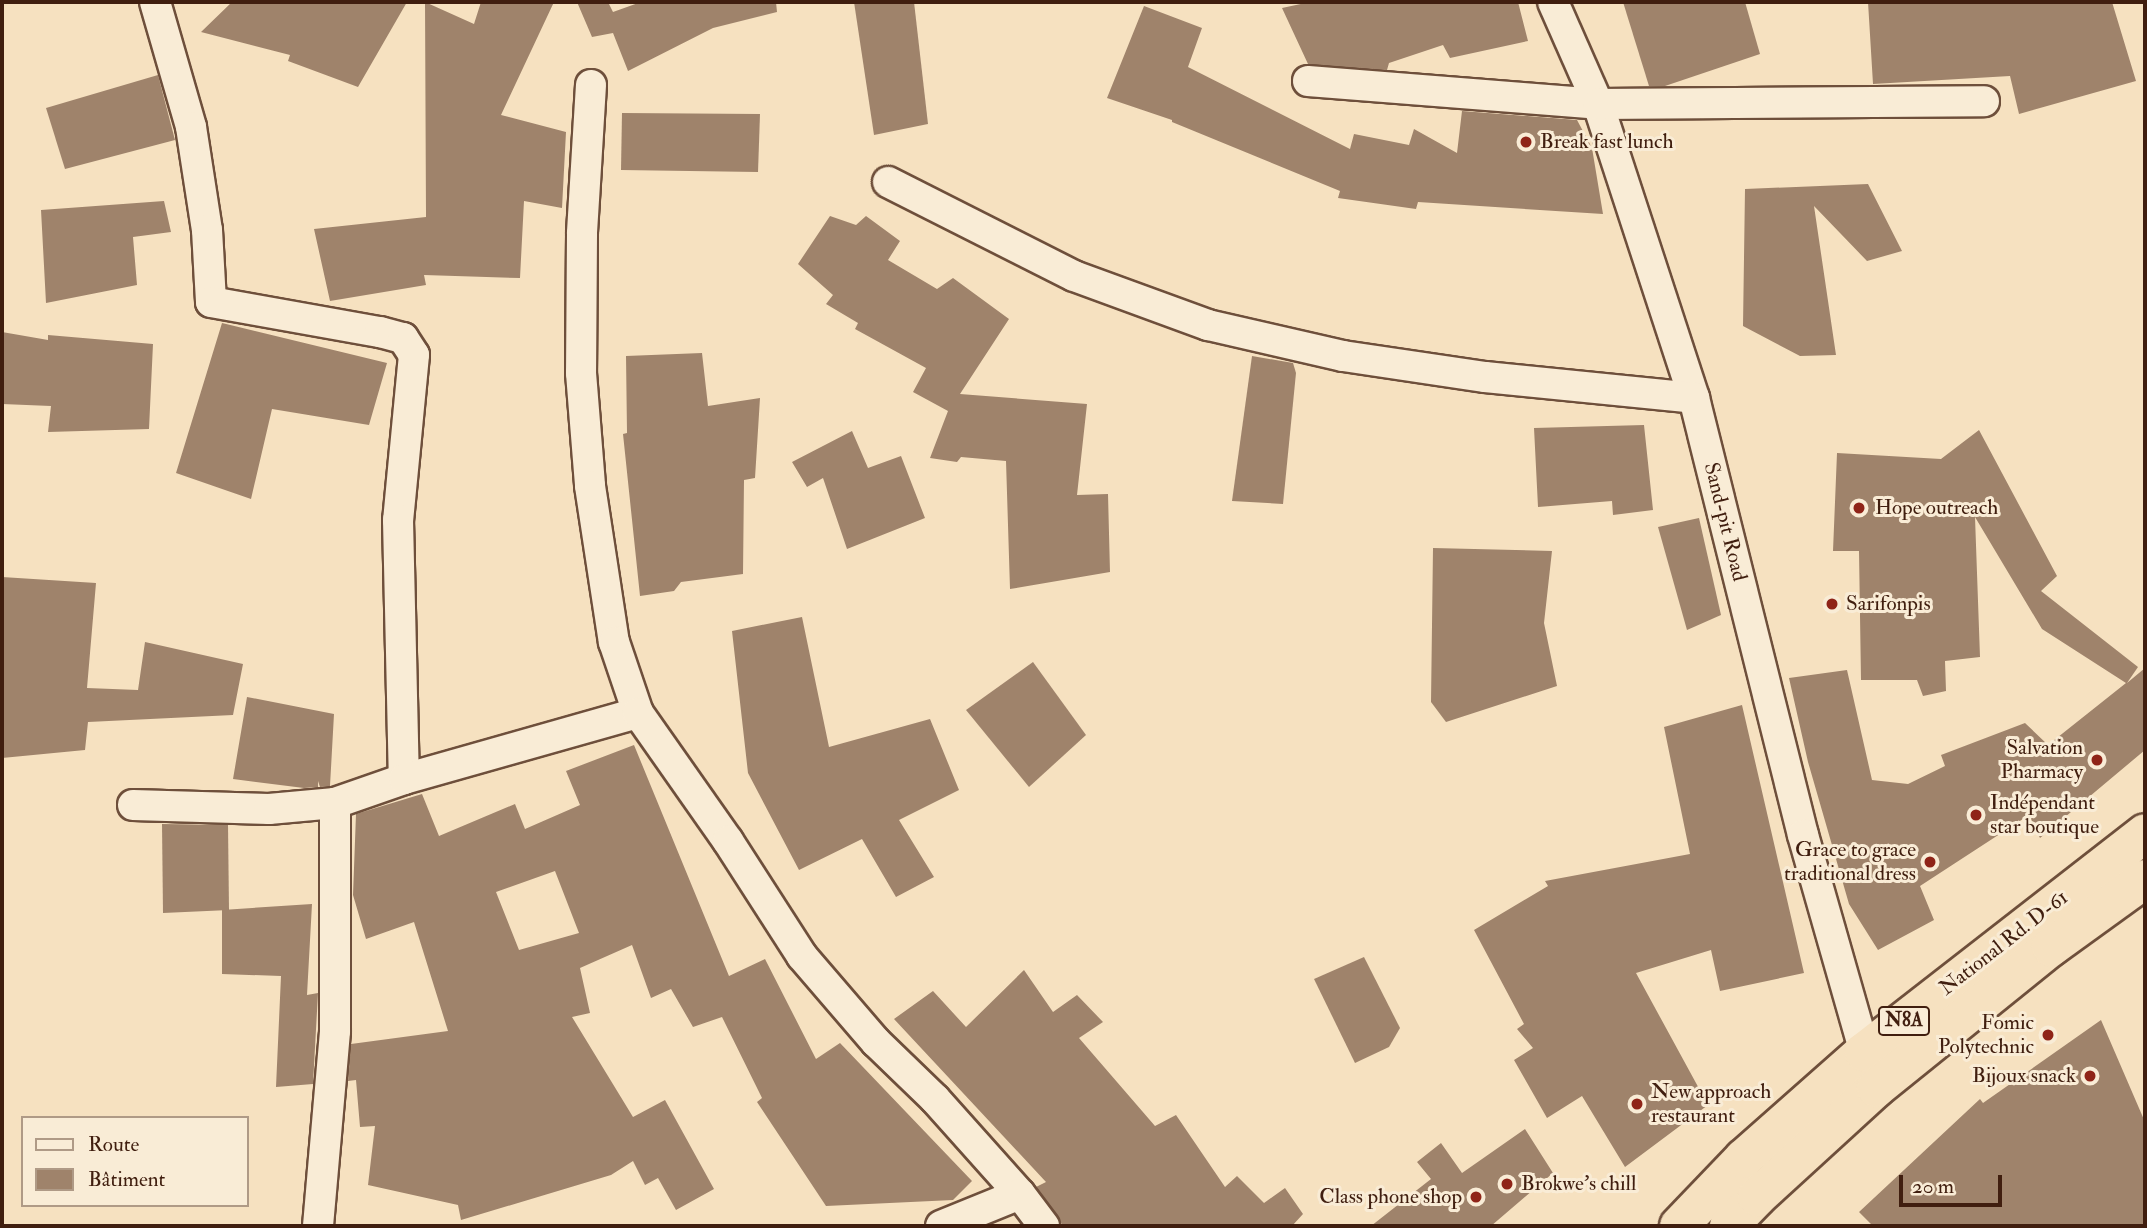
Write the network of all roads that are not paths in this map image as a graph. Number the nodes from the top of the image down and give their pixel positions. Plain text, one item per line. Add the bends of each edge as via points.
1 (155, 2) edge
2 (1553, 2) edge
3 (1308, 80) dead end
4 (591, 85) dead end
5 (1984, 101) dead end
6 (1598, 104) junction
7 (887, 182) dead end
8 (1694, 398) junction
9 (638, 713) junction
10 (404, 779) junction
11 (335, 803) junction
12 (133, 805) dead end
13 (2145, 833) edge
14 (2145, 879) edge
15 (1864, 1052) junction
16 (1876, 1087) junction
17 (1020, 1194) junction
18 (320, 1226) edge
19 (941, 1226) edge
20 (1044, 1226) edge
21 (1679, 1226) edge
22 (1730, 1226) edge

1 - 10 street via 191,127 207,230 211,302 403,338 414,355 398,520
2 - 6 street, Sand-pit Road
3 - 6 street
4 - 9 street via 582,234 582,386 590,486 614,642
5 - 6 street
6 - 8 street, Sand-pit Road
7 - 8 street via 1074,276 1208,325 1343,356 1485,377
8 - 15 street, Sand-pit Road via 1803,835
9 - 10 street
9 - 17 street via 802,956 876,1042 935,1099
10 - 11 street
11 - 12 street via 269,809
11 - 18 street via 335,1031
13 - 15 highway, National Rd. D-61 / N8A
14 - 16 highway, National Rd. D-61 / N8A via 2051,947
15 - 16 street, Sand-pit Road
15 - 21 highway, National Rd. D-61 / N8A via 1743,1159
16 - 22 highway, National Rd. D-61 / N8A
17 - 19 street
17 - 20 street

